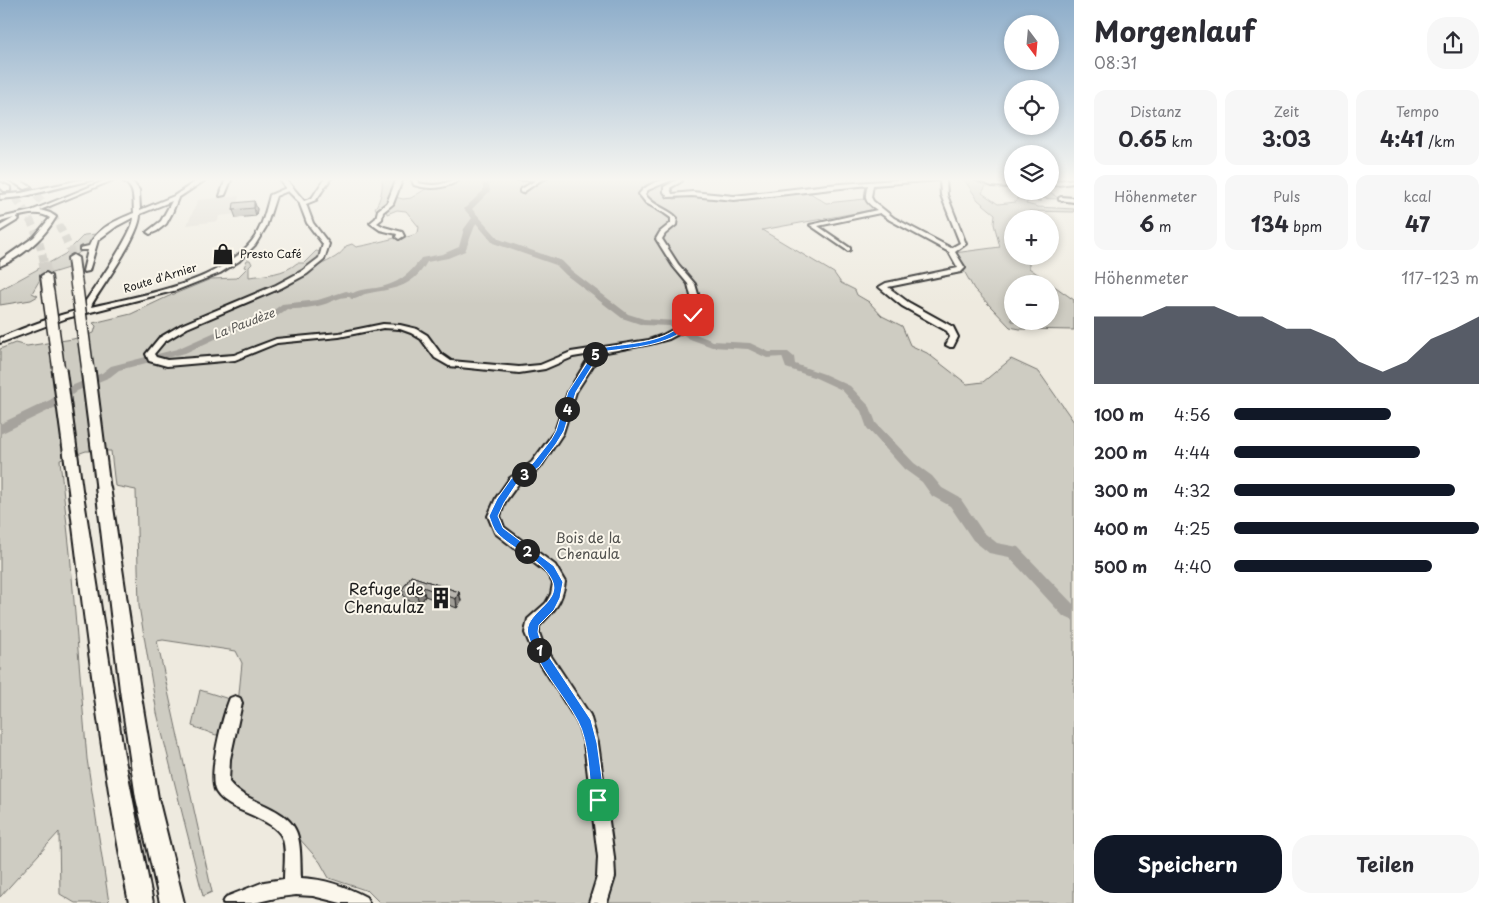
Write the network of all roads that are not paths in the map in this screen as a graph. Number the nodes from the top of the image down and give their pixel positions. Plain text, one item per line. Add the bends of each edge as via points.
1 (16, 220) edge
2 (51, 220) edge
3 (125, 220) edge
4 (137, 220) edge
5 (165, 220) edge
6 (264, 220) edge
7 (309, 220) edge
8 (379, 220) edge
9 (675, 220) edge
10 (833, 220) edge
11 (896, 220) edge
12 (954, 220) edge
13 (0, 228) edge
14 (150, 232) dead end
15 (399, 237) dead end
16 (92, 247) junction
17 (82, 249) dead end
18 (848, 249) dead end
19 (952, 252) junction
20 (73, 258) tunnel mouth
21 (0, 264) edge
22 (86, 271) dead end
23 (46, 276) tunnel mouth
24 (87, 310) junction
25 (0, 341) edge
26 (950, 346) dead end
27 (598, 350) junction
28 (236, 703) dead end
29 (294, 885) junction
30 (141, 903) edge
31 (172, 903) edge
32 (232, 903) edge
33 (360, 903) edge
34 (598, 903) edge

1 - 13 street
2 - 21 street via 32,243
3 - 16 street via 98,234 92,241
4 - 24 street
5 - 14 street via 158,230
6 - 24 street, Route d'Arnier via 254,243 241,255 198,280
7 - 27 street via 326,245 316,264 288,283 232,305 164,338 152,348 152,359 167,363 235,357 276,341 339,335 383,326 414,330 424,337 438,356 461,365 527,370
8 - 15 street via 373,223 400,233
9 - 27 street via 660,236 660,242 691,284 697,304 693,315 681,329 654,341
10 - 18 street via 813,224
11 - 19 street
12 - 19 street via 963,244
16 - 17 street
16 - 22 street
19 - 26 street via 961,270 883,287 905,304 950,329 954,334
20 - 31 highway, bridge via 130,690 147,798
23 - 30 highway, bridge via 108,725
24 - 25 street, Route d'Arnier
27 - 34 street via 572,392 554,442 536,465 514,481 494,516 500,530 551,569 558,582 557,595 534,623 532,632 538,648 585,720 591,743 606,857 606,877
28 - 29 street via 220,770 222,785 230,795 281,823 290,835
29 - 32 street via 253,894
29 - 33 street via 330,890

